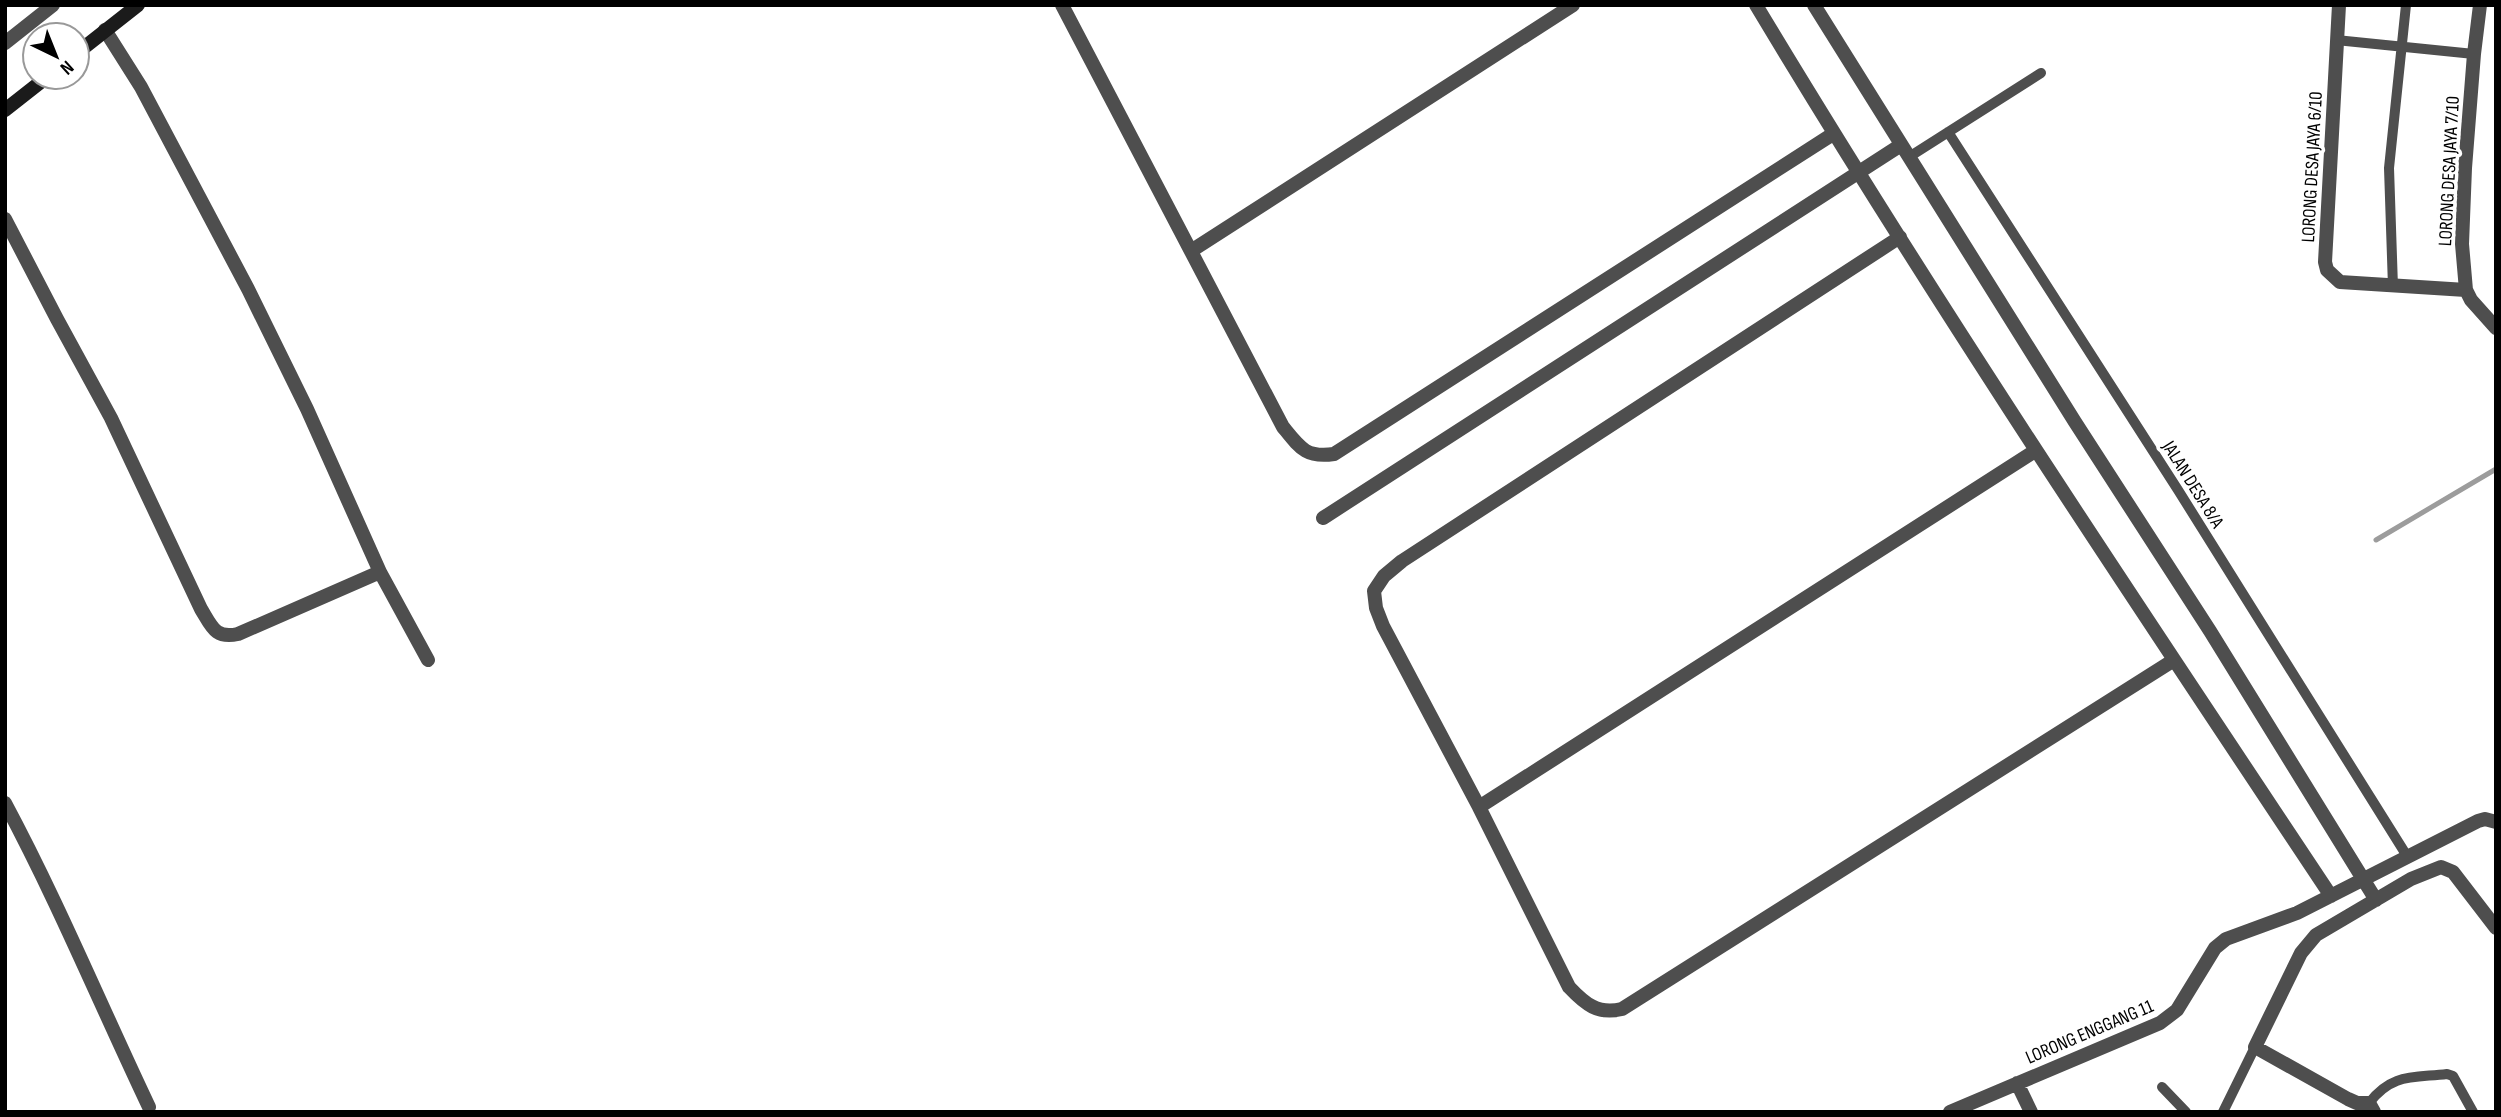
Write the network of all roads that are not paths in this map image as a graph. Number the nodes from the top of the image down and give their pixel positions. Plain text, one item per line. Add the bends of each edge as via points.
1 (53, 5) edge
2 (138, 5) edge
3 (1062, 5) edge
4 (1573, 5) edge
5 (1756, 5) edge
6 (1814, 5) edge
7 (2339, 5) edge
8 (2406, 5) edge
9 (2480, 5) edge
10 (106, 30) junction
11 (2336, 40) junction
12 (91, 42) edge
13 (5, 43) edge
14 (2402, 47) junction
15 (2474, 54) junction
16 (2041, 73) dead end
17 (29, 91) edge
18 (5, 110) edge
19 (1948, 132) junction
20 (1833, 134) junction
21 (1905, 151) junction
22 (1858, 174) junction
23 (5, 219) edge
24 (1900, 237) junction
25 (1191, 251) junction
26 (2393, 287) junction
27 (2466, 290) junction
28 (2496, 328) edge
29 (2035, 451) junction
30 (1323, 518) dead end
31 (380, 572) junction
32 (428, 660) dead end
33 (2174, 660) junction
34 (5, 803) edge
35 (1479, 807) junction
36 (2496, 822) edge
37 (2407, 856) junction
38 (2364, 878) junction
39 (2330, 896) junction
40 (2376, 900) junction
41 (2496, 928) edge
42 (2255, 1047) junction
43 (2017, 1083) junction
44 (2162, 1087) dead end
45 (149, 1107) dead end
46 (2372, 1107) edge
47 (1950, 1112) edge
48 (2031, 1112) edge
49 (2186, 1112) edge
50 (2223, 1112) edge
51 (2473, 1112) edge

1 - 13 street
2 - 10 street
3 - 25 street
4 - 25 street
5 - 20 street
6 - 21 street
7 - 11 street, LORONG DESA JAYA 6/10
8 - 14 lane
9 - 15 street, LORONG DESA JAYA 7/10
10 - 12 street
10 - 31 street via 248,289
11 - 14 lane
11 - 26 street, LORONG DESA JAYA 6/10 via 2325,262 2340,282
14 - 15 lane
14 - 26 lane via 2389,168
15 - 27 street, LORONG DESA JAYA 7/10 via 2462,217
16 - 19 lane
17 - 18 street
19 - 21 lane
19 - 37 lane, JALAN DESA 8/A
20 - 22 street
20 - 25 street via 1334,454 1304,452 1283,428
21 - 22 street
21 - 38 street
22 - 24 street
22 - 30 street
23 - 31 street via 111,418 201,609 218,633 225,637 238,634
24 - 29 street
24 - 35 street via 1384,576 1374,591 1383,626
26 - 27 street, LORONG DESA JAYA 6/10
27 - 28 street
29 - 33 street
29 - 35 street
31 - 32 street
33 - 35 street via 1611,1012 1593,1009 1570,987
33 - 39 street
34 - 45 street via 66,923
36 - 37 street, LORONG ENGGANG 11 via 2478,821
37 - 38 street, LORONG ENGGANG 11
38 - 39 street, LORONG ENGGANG 11
38 - 40 street
39 - 43 street, LORONG ENGGANG 11 via 2220,944 2186,999 2160,1023
40 - 41 street via 2441,867 2453,872
40 - 42 street via 2316,935 2301,953
42 - 46 street via 2348,1099
42 - 50 lane
43 - 47 street, LORONG ENGGANG 11
43 - 48 street
44 - 49 lane
46 - 51 lane via 2381,1088 2393,1081 2447,1074 2454,1076

